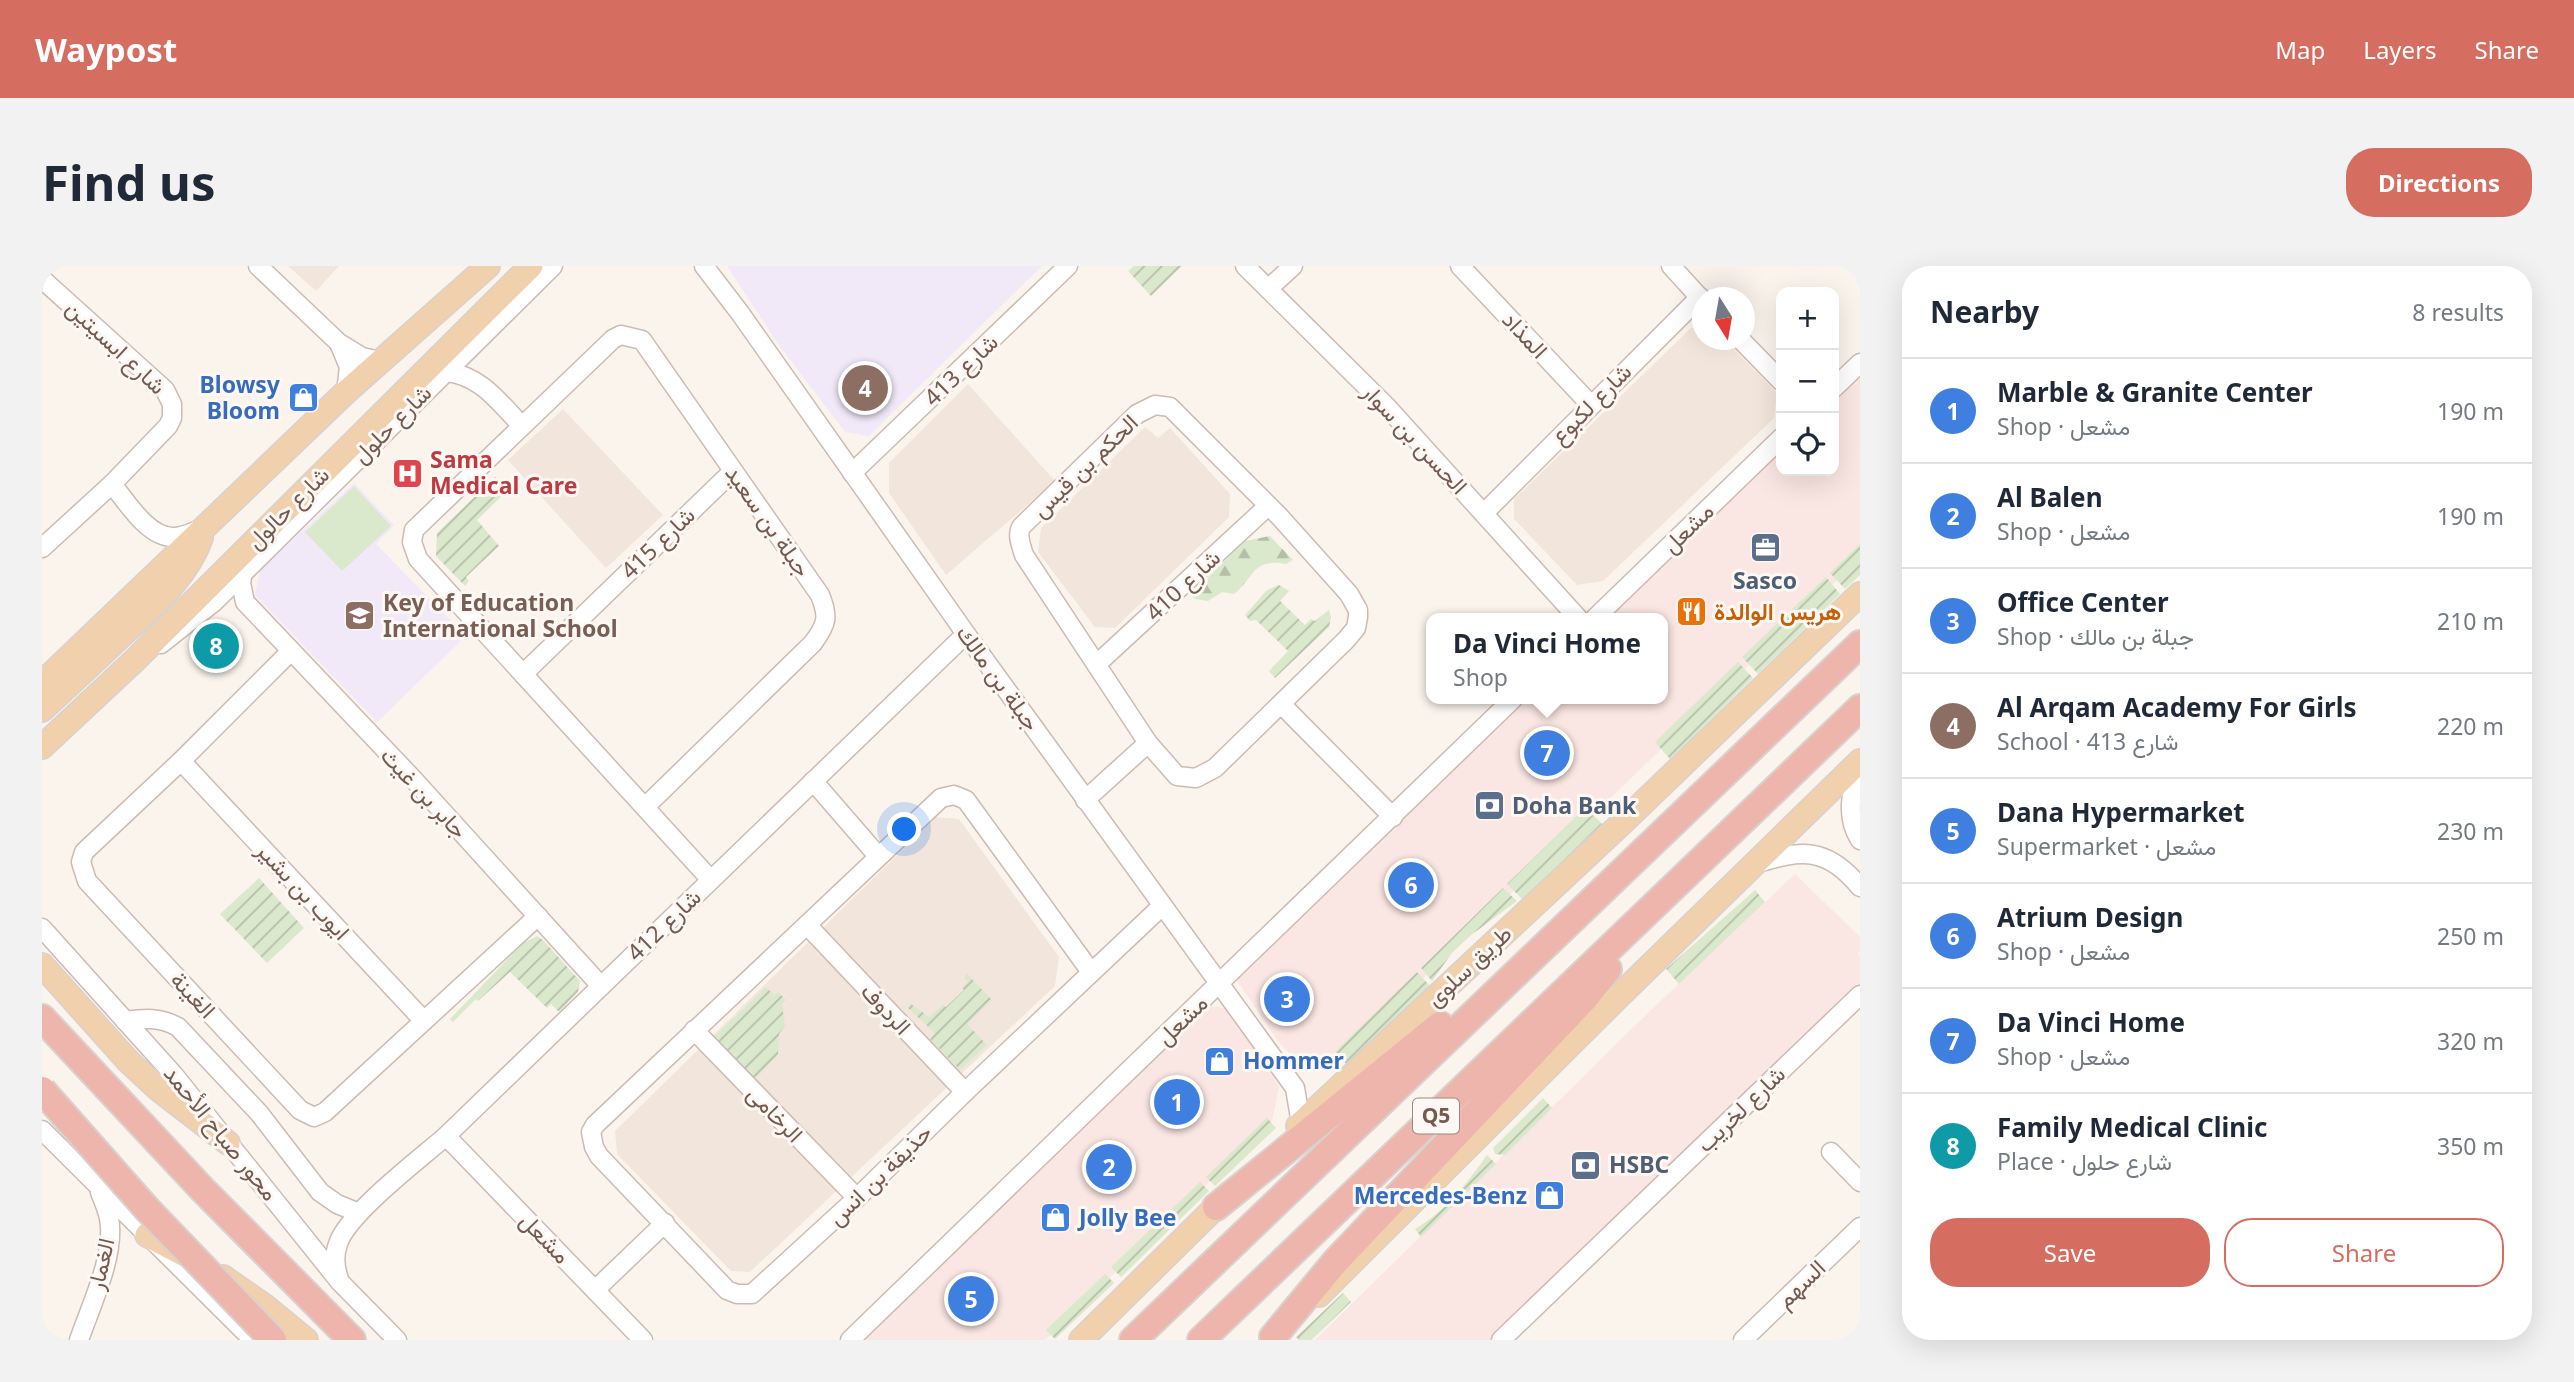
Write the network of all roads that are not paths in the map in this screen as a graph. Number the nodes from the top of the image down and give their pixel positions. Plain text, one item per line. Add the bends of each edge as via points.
1 (258, 266) edge
2 (531, 266) edge
3 (553, 266) edge
4 (704, 266) edge
5 (1068, 266) edge
6 (1245, 266) edge
7 (1293, 266) edge
8 (1461, 266) edge
9 (1671, 266) edge
10 (486, 267) edge
11 (42, 279) edge
12 (1692, 288) edge
13 (1268, 289) junction
14 (493, 303) junction
15 (1692, 307) edge
16 (484, 335) junction
17 (339, 344) junction
18 (1751, 350) edge
19 (380, 361) junction
20 (1860, 363) edge
21 (446, 372) junction
22 (1776, 376) edge
23 (479, 382) junction
24 (1839, 383) edge
25 (346, 392) junction
26 (1590, 404) junction
27 (521, 425) junction
28 (1776, 443) edge
29 (733, 471) junction
30 (852, 473) junction
31 (112, 484) junction
32 (1268, 506) junction
33 (1484, 513) junction
34 (205, 528) junction
35 (42, 548) edge
36 (243, 571) junction
37 (1860, 594) edge
38 (214, 602) junction
39 (245, 602) junction
40 (1574, 613) edge
41 (1600, 613) edge
42 (966, 634) junction
43 (1860, 644) edge
44 (291, 651) junction
45 (134, 661) junction
46 (1097, 664) junction
47 (523, 674) junction
48 (42, 683) edge
49 (1508, 704) edge
50 (1282, 705) junction
51 (1860, 708) edge
52 (42, 710) edge
53 (1148, 743) junction
54 (42, 747) edge
55 (181, 761) junction
56 (1860, 764) edge
57 (813, 781) junction
58 (1085, 800) junction
59 (645, 807) junction
60 (1393, 817) junction
61 (1860, 840) edge
62 (878, 856) junction
63 (1755, 864) junction
64 (712, 880) junction
65 (1860, 887) edge
66 (1670, 891) junction
67 (1162, 906) junction
68 (538, 916) junction
69 (807, 925) junction
70 (42, 928) edge
71 (1558, 934) junction
72 (42, 965) edge
73 (1091, 972) junction
74 (1219, 984) junction
75 (601, 986) junction
76 (1860, 995) edge
77 (42, 1018) edge
78 (125, 1021) junction
79 (424, 1021) junction
80 (694, 1030) junction
81 (1294, 1088) junction
82 (42, 1090) edge
83 (965, 1092) junction
84 (1329, 1097) junction
85 (1301, 1124) junction
86 (42, 1130) edge
87 (446, 1136) junction
88 (228, 1143) junction
89 (1831, 1152) dead end
90 (1860, 1182) edge
91 (99, 1188) junction
92 (857, 1198) junction
93 (1216, 1207) junction
94 (359, 1213) junction
95 (665, 1223) junction
96 (1860, 1227) edge
97 (147, 1235) junction
98 (340, 1282) junction
99 (595, 1290) junction
100 (1754, 1336) edge
101 (1272, 1338) edge
102 (79, 1340) edge
103 (253, 1340) edge
104 (273, 1340) edge
105 (306, 1340) edge
106 (352, 1340) edge
107 (397, 1340) edge
108 (643, 1340) edge
109 (850, 1340) edge
110 (1080, 1340) edge
111 (1133, 1340) edge
112 (1201, 1340) edge
113 (1501, 1340) edge

1 - 17 street
2 - 14 main road, شارع حالول
3 - 16 street, شارع حلول
4 - 30 street, جبلة بن مالك
5 - 30 street, شارع 413
6 - 13 street, الحسن بن سوار
7 - 13 street
8 - 26 street, المذاد
9 - 12 street
10 - 19 main road, شارع حالول
11 - 31 street, شارع ابسيتين via 170,397 173,412 168,426
13 - 33 street, الحسن بن سوار via 1388,408
14 - 16 main road
14 - 45 main road, شارع حالول
15 - 26 street, شارع لكبوع
16 - 21 street, شارع حلول
16 - 23 street
17 - 19 street
17 - 25 street via 349,367
18 - 22 street
19 - 25 main road, شارع حالول
20 - 24 street
21 - 23 street via 465,374
21 - 36 street, شارع حلول
23 - 27 street
25 - 34 main road, شارع حالول
26 - 33 street, شارع لكبوع
27 - 29 street, جبلة بن سعيد via 613,339 629,335 642,340
27 - 47 street, جبلة بن سعيد via 414,530 412,542 418,559
28 - 41 street, مشعل
29 - 47 street, شارع 415
29 - 59 street, جبلة بن سعيد via 820,595 825,627
30 - 42 street, جبلة بن مالك
31 - 34 street via 144,521 163,535 179,537
31 - 35 street, شارع ابسيتين
32 - 46 street, شارع 410
32 - 46 street, الحكم بن قيس via 1170,407 1155,405 1137,414 1019,530 1024,555
32 - 50 street, الحكم بن قيس via 1349,594 1358,610 1352,633
33 - 40 street, الحسن بن سوار
34 - 48 main road, شارع حالول
34 - 52 main road via 193,558 176,581
36 - 38 street, شارع حلول
36 - 39 street
37 - 84 main road, طريق سلوى
38 - 39 street
38 - 45 street, شارع حلول
39 - 44 street, جابر بن غيث
42 - 57 street, شارع 412
42 - 58 street, جبلة بن مالك
43 - 71 highway, طريق سلوى / Q5
44 - 55 street, الغينة
44 - 68 street, جابر بن غيث
45 - 54 main road, شارع حالول
46 - 53 street, الحكم بن قيس
47 - 59 street, جبلة بن سعيد
49 - 60 street, مشعل
50 - 53 street, الحكم بن قيس via 1215,768 1196,778 1177,776
50 - 60 street
51 - 66 highway, Q5
53 - 58 street
55 - 79 street, ايوب بن بشير
55 - 79 street, الغينة via 84,852 83,870 87,881 300,1110 314,1117 325,1112
56 - 61 street via 1851,809
56 - 63 main road
57 - 62 street
57 - 64 street, شارع 412
58 - 67 street, جبلة بن مالك
59 - 64 street, جبلة بن سعيد
60 - 74 street, مشعل
62 - 69 street, حذيفة بن انس
62 - 73 street, حذيفة بن انس via 941,797 954,795 966,800
63 - 65 street via 1787,854 1811,854 1839,864
63 - 101 main road via 1349,1268
64 - 75 street, شارع 412
66 - 101 highway via 1583,1000 1335,1262
66 - 112 highway, Q5
67 - 73 street, حذيفة بن انس
67 - 74 street, جبلة بن مالك
68 - 75 street, جابر بن غيث
68 - 79 street, الغينة
69 - 80 street, حذيفة بن انس
69 - 83 street, الردوف
70 - 78 street, محور صباح الأحمد
71 - 93 highway via 1481,990
71 - 111 highway, طريق سلوى / Q5
72 - 88 main road via 138,1070
73 - 83 street, حذيفة بن انس
74 - 81 street, جبلة بن مالك
74 - 109 street, مشعل
75 - 87 street, شارع 412
76 - 113 street, شارع لخريب
77 - 106 highway, محور صباح الأحمد
78 - 88 street, محور صباح الأحمد
78 - 94 street via 153,1018 178,1027 259,1113 320,1192
80 - 92 street, الرخامى
80 - 95 street, حذيفة بن انس via 591,1132 599,1156
81 - 84 street
81 - 85 street, جبلة بن مالك
82 - 104 highway, bridge via 147,1209
83 - 92 street, حذيفة بن انس
84 - 85 main road, طريق سلوى
85 - 93 main road, طريق سلوى
86 - 91 street
87 - 94 street, شارع 412
87 - 99 street, مشعل
88 - 98 street, محور صباح الأحمد
89 - 90 street
91 - 97 street
91 - 102 street, الغمار via 110,1240
92 - 95 street, حذيفة بن انس via 761,1288 747,1295 727,1290
93 - 110 main road, طريق سلوى
94 - 98 street, شارع 412 via 338,1242 335,1262
95 - 99 street
96 - 100 street, السهم
97 - 103 street
97 - 105 main road via 228,1281
98 - 107 street, محور صباح الأحمد
99 - 108 street, مشعل

